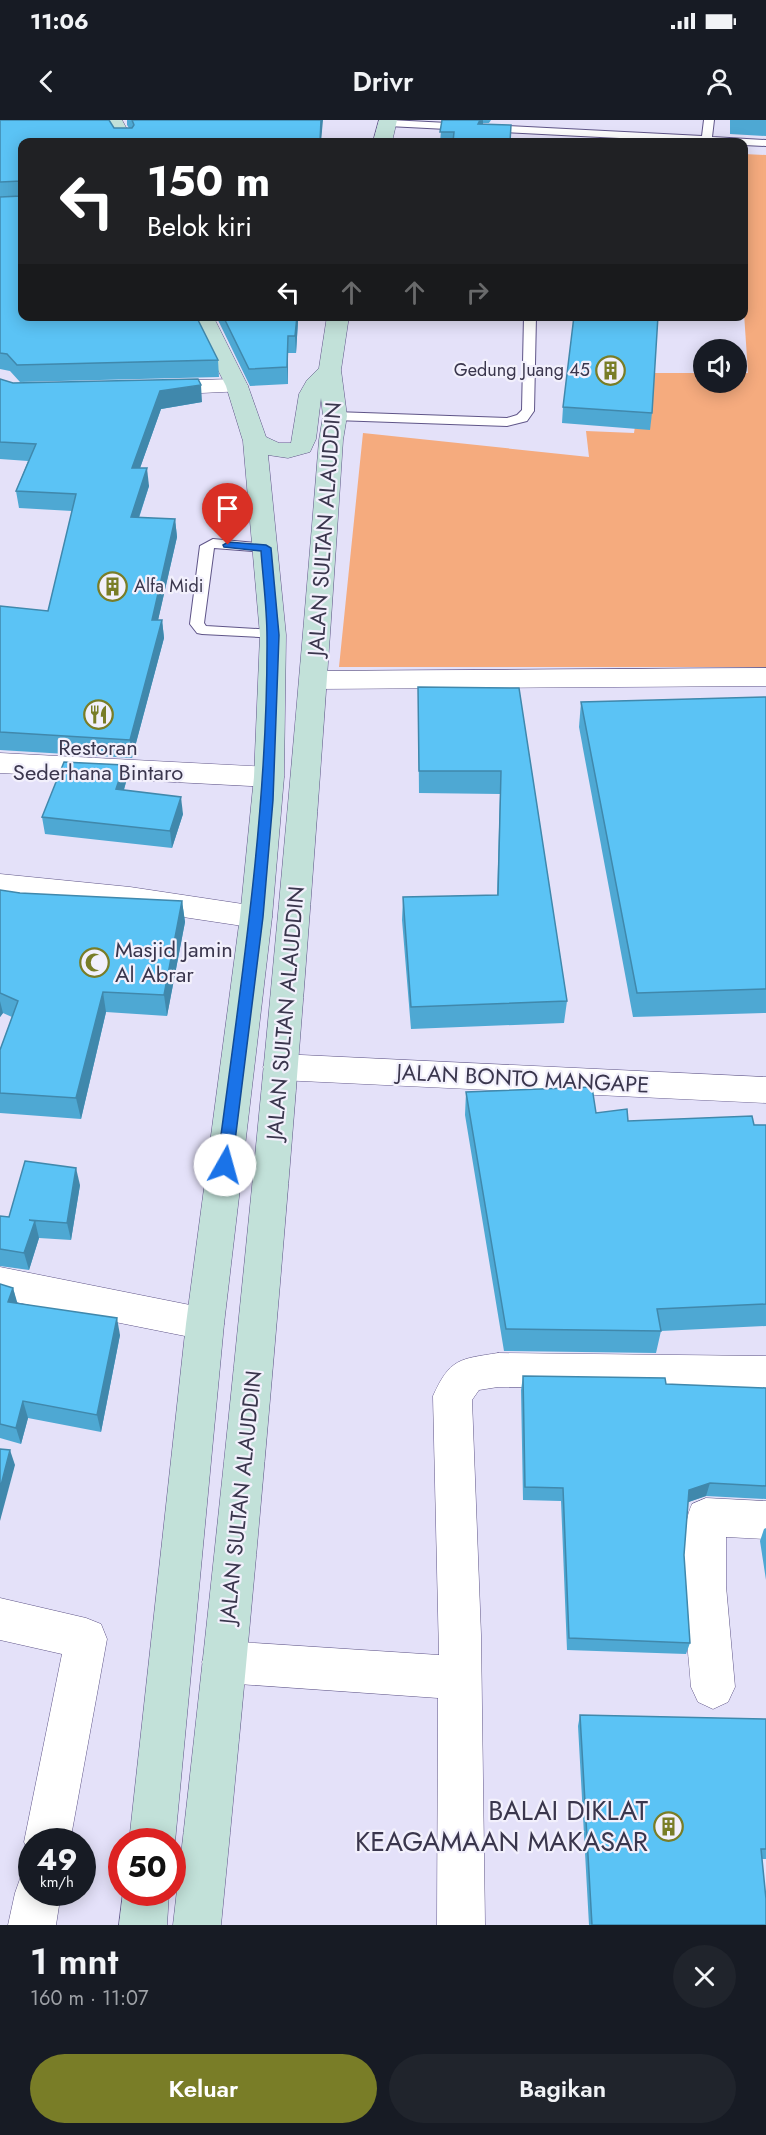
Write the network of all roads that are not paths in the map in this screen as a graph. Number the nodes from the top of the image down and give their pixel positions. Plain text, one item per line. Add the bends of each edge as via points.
1 (113, 120) edge
2 (709, 120) edge
3 (388, 121) edge
4 (123, 138) edge
5 (384, 138) edge
6 (673, 138) edge
7 (707, 138) edge
8 (748, 142) edge
9 (766, 143) edge
10 (204, 321) edge
11 (337, 321) edge
12 (530, 321) edge
13 (330, 370) junction
14 (237, 386) junction
15 (131, 389) edge
16 (335, 416) junction
17 (255, 441) junction
18 (255, 547) junction
19 (263, 634) junction
20 (766, 676) edge
21 (314, 680) junction
22 (0, 763) edge
23 (269, 777) junction
24 (0, 885) edge
25 (256, 917) junction
26 (307, 1068) junction
27 (766, 1090) edge
28 (0, 1283) edge
29 (205, 1324) junction
30 (766, 1373) edge
31 (766, 1520) edge
32 (0, 1619) edge
33 (224, 1662) junction
34 (460, 1678) junction
35 (713, 1687) dead end
36 (50, 1828) edge
37 (153, 1828) edge
38 (36, 1906) edge
39 (145, 1906) edge
40 (32, 1925) edge
41 (143, 1925) edge
42 (197, 1925) edge
43 (461, 1925) edge

1 - 4 main road
2 - 7 lane
3 - 5 main road
3 - 6 lane
8 - 9 lane
10 - 14 main road, JALAN SULTAN ALAUDDIN
11 - 13 main road, JALAN SULTAN ALAUDDIN
12 - 16 lane via 528,411 522,418 507,422
13 - 16 main road, JALAN SULTAN ALAUDDIN
13 - 17 main road via 314,386 306,411 307,431 302,447 285,453
14 - 15 street
14 - 17 main road, JALAN SULTAN ALAUDDIN
16 - 21 main road, JALAN SULTAN ALAUDDIN
17 - 18 main road, JALAN SULTAN ALAUDDIN
18 - 19 main road, JALAN SULTAN ALAUDDIN
18 - 19 lane via 213,543 207,546 197,624 202,630
19 - 23 main road, JALAN SULTAN ALAUDDIN
20 - 21 street
21 - 26 main road, JALAN SULTAN ALAUDDIN
22 - 23 street
23 - 25 main road, JALAN SULTAN ALAUDDIN
24 - 25 street via 130,898
25 - 29 main road, JALAN SULTAN ALAUDDIN
26 - 27 street, JALAN BONTO MANGAPE
26 - 33 main road, JALAN SULTAN ALAUDDIN
28 - 29 street
29 - 37 main road, JALAN SULTAN ALAUDDIN
30 - 34 street via 498,1370 468,1376 452,1396
31 - 35 street via 706,1517 705,1587
32 - 36 street via 86,1639
33 - 34 street
33 - 42 main road, JALAN SULTAN ALAUDDIN
34 - 43 street
38 - 40 street
39 - 41 main road

